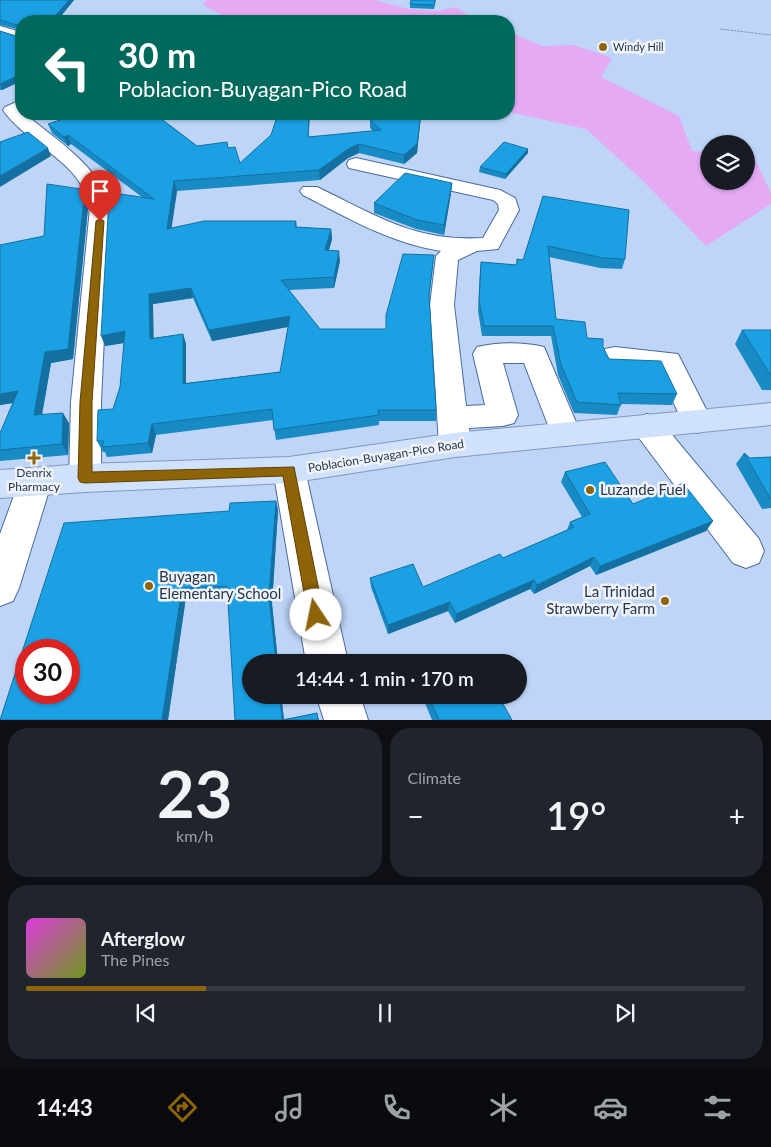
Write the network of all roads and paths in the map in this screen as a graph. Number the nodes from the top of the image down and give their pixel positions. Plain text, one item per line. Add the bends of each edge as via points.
1 (720, 28) dead end
2 (0, 30) edge
3 (15, 34) edge
4 (771, 35) edge
5 (25, 120) edge
6 (356, 164) dead end
7 (310, 191) dead end
8 (472, 244) junction
9 (615, 356) dead end
10 (771, 414) edge
11 (696, 421) junction
12 (647, 426) junction
13 (508, 427) junction
14 (454, 431) junction
15 (566, 434) junction
16 (289, 470) junction
17 (85, 478) junction
18 (35, 482) junction
19 (0, 484) edge
20 (746, 550) dead end
21 (0, 588) edge
22 (325, 654) edge
23 (341, 704) edge
24 (346, 720) edge

1 - 4 path
2 - 3 street
5 - 17 street via 79,169 97,192 100,208 86,402
6 - 8 street via 500,196 508,202 509,210 498,232 490,244
7 - 8 street via 388,231 432,244
8 - 14 street via 447,256 442,305
9 - 11 street via 668,362
10 - 11 main road, Poblacion-Buyagan-Pico Road
11 - 12 main road, Poblacion-Buyagan-Pico Road
12 - 15 main road, Poblacion-Buyagan-Pico Road
12 - 20 street
13 - 14 main road, Poblacion-Buyagan-Pico Road
13 - 15 main road, Poblacion-Buyagan-Pico Road
13 - 15 street via 487,354 534,354
14 - 16 main road, Poblacion-Buyagan-Pico Road
16 - 17 main road, Poblacion-Buyagan-Pico Road
16 - 22 street
17 - 18 main road, Poblacion-Buyagan-Pico Road
18 - 19 main road, Poblacion-Buyagan-Pico Road
18 - 21 street
23 - 24 street

